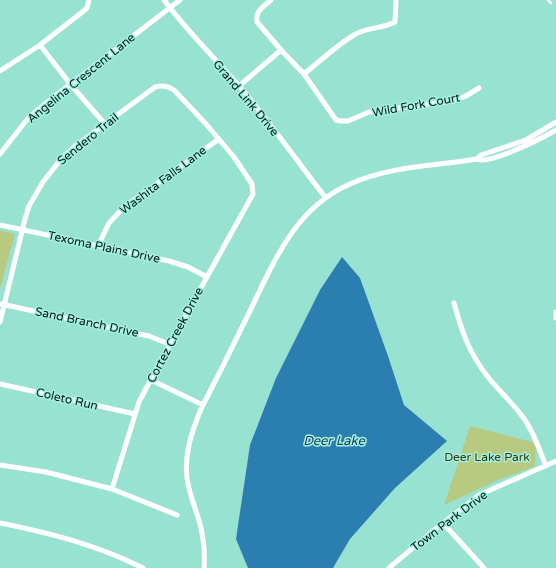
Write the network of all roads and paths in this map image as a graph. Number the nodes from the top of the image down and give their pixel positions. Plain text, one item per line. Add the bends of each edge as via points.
1 (89, 0) edge
2 (164, 0) edge
3 (180, 0) edge
4 (271, 0) edge
5 (396, 0) edge
6 (548, 0) edge
7 (551, 3) dead end
8 (170, 8) junction
9 (40, 45) junction
10 (281, 50) junction
11 (0, 71) edge
12 (304, 74) junction
13 (70, 84) junction
14 (239, 86) junction
15 (479, 88) dead end
16 (556, 122) edge
17 (105, 124) junction
18 (556, 130) edge
19 (219, 139) junction
20 (0, 154) edge
21 (477, 158) junction
22 (325, 197) junction
23 (0, 225) edge
24 (22, 229) junction
25 (98, 246) junction
26 (207, 276) junction
27 (454, 303) dead end
28 (2, 304) edge
29 (0, 322) edge
30 (169, 344) junction
31 (151, 380) junction
32 (0, 384) edge
33 (203, 405) junction
34 (135, 414) junction
35 (556, 461) edge
36 (0, 465) edge
37 (546, 466) junction
38 (112, 489) junction
39 (177, 515) dead end
40 (0, 523) edge
41 (443, 523) junction
42 (143, 568) edge
43 (204, 568) edge
44 (389, 568) edge
45 (484, 568) edge

1 - 9 street via 87,8
2 - 8 street, Grand Link Drive
3 - 8 street, Angelina Crescent Lane
4 - 10 street via 258,11 257,22
5 - 12 street via 395,22 354,35
6 - 7 lane
8 - 13 street, Angelina Crescent Lane
8 - 14 street, Grand Link Drive
9 - 11 street
9 - 13 street
10 - 12 street
10 - 14 street
12 - 15 street, Wild Fork Court via 336,120 341,122 369,112 452,101
13 - 17 street
13 - 20 street, Angelina Crescent Lane via 30,117
14 - 22 street, Grand Link Drive
16 - 21 street via 526,140
17 - 19 street, Sendero Trail via 160,85 174,90
17 - 24 street, Sendero Trail via 74,147 49,173 29,206
18 - 21 street via 527,146 502,155 483,161
19 - 25 street, Washita Falls Lane via 124,206 109,223
19 - 26 street, Cortez Creek Drive via 250,180 253,194
21 - 22 street via 392,170 350,184
22 - 33 street via 305,216 286,240
23 - 24 street, Texoma Plains Drive
24 - 25 street, Texoma Plains Drive
24 - 28 street, Sendero Trail
25 - 26 street, Texoma Plains Drive via 169,261
26 - 30 street, Cortez Creek Drive
27 - 37 street via 463,335 474,358 523,416
28 - 29 street, Sendero Trail
28 - 30 street, Sand Branch Drive via 149,336
30 - 31 street, Cortez Creek Drive
31 - 33 street
31 - 34 street, Cortez Creek Drive
32 - 34 street, Coleto Run
33 - 43 street via 188,446 187,478 201,527
34 - 38 street, Cortez Creek Drive
35 - 37 street, Town Park Drive
36 - 38 street via 46,472
37 - 41 street, Town Park Drive via 479,495
38 - 39 street
40 - 42 street via 69,539 114,554
41 - 44 street, Town Park Drive
41 - 45 street

